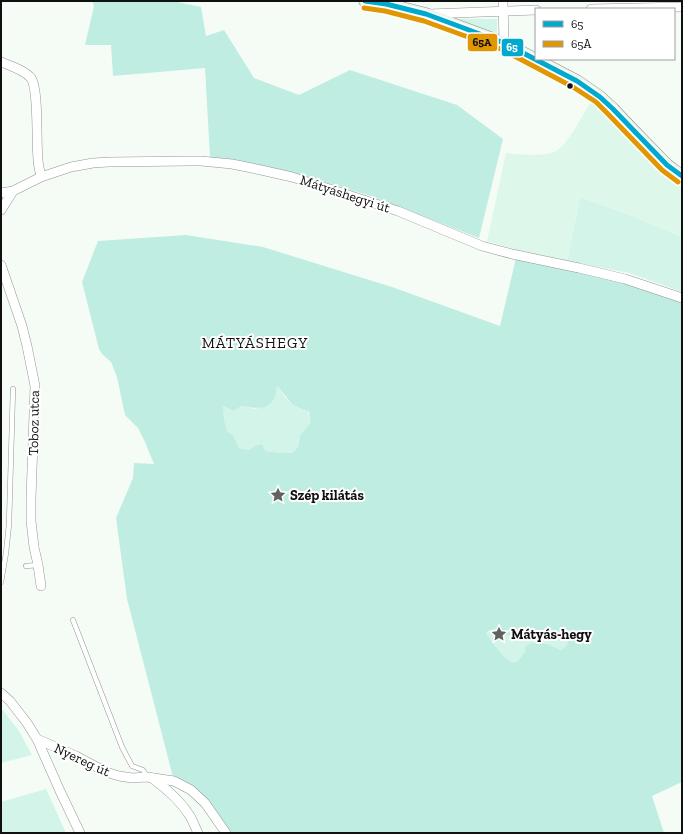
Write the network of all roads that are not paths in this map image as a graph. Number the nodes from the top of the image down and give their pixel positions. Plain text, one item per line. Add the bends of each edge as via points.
1 (365, 1) edge
2 (503, 1) edge
3 (682, 7) edge
4 (636, 8) edge
5 (535, 10) edge
6 (503, 11) junction
7 (426, 14) junction
8 (504, 44) junction
9 (535, 60) edge
10 (536, 60) edge
11 (1, 62) edge
12 (682, 176) edge
13 (41, 177) junction
14 (13, 191) junction
15 (1, 192) edge
16 (1, 210) edge
17 (1, 265) edge
18 (682, 298) edge
19 (13, 389) dead end
20 (38, 565) junction
21 (26, 566) dead end
22 (1, 582) edge
23 (41, 586) dead end
24 (72, 620) dead end
25 (1, 693) edge
26 (37, 739) junction
27 (149, 777) junction
28 (80, 833) edge
29 (198, 833) edge
30 (226, 833) edge

1 - 7 street
2 - 6 street
3 - 4 street
5 - 6 street
6 - 7 street
6 - 8 street
7 - 8 street
8 - 9 street
10 - 12 street via 598,94 667,165
11 - 13 street via 21,70 32,79 35,88
13 - 14 street, Mátyáshegyi út
13 - 18 street, Mátyáshegyi út via 93,163 201,161 232,164 300,179 398,211 482,246 613,276
14 - 15 street, Mátyáshegyi út
14 - 16 street
17 - 20 street, Toboz utca via 22,326 35,386 31,521
19 - 22 lane, Toboz utca via 9,524
20 - 21 lane
20 - 23 street, Toboz utca
24 - 27 lane via 122,747 132,766 143,770
25 - 26 street via 14,706
26 - 27 street, Nyereg út via 106,772 132,778
26 - 28 street
27 - 29 street via 180,802
27 - 30 street, Nyereg út via 174,781 191,790 205,803

